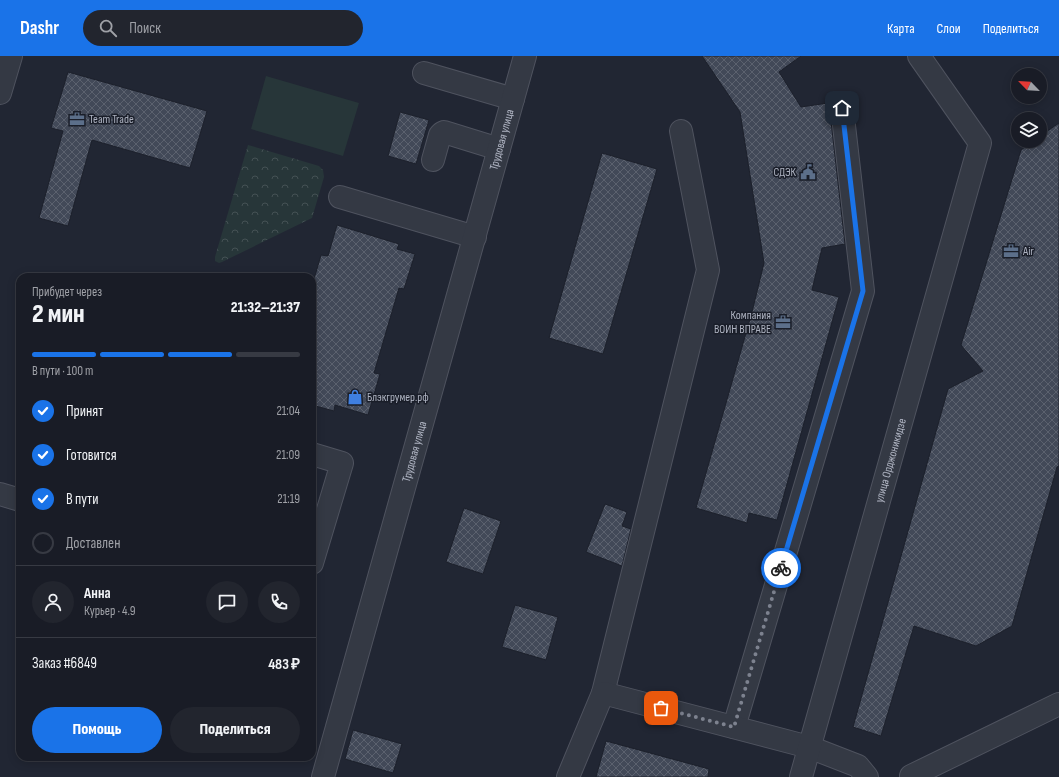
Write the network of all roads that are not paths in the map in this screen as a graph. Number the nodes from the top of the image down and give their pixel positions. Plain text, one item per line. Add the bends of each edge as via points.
1 (11, 56) edge
2 (525, 56) edge
3 (919, 56) edge
4 (424, 73) dead end
5 (1, 85) edge
6 (513, 99) junction
7 (842, 108) dead end
8 (681, 131) dead end
9 (499, 149) junction
10 (433, 160) dead end
11 (340, 197) dead end
12 (475, 237) junction
13 (316, 455) edge
14 (0, 494) edge
15 (16, 499) edge
16 (316, 550) edge
17 (603, 693) junction
18 (1059, 704) edge
19 (734, 727) junction
20 (810, 747) junction
21 (324, 777) edge
22 (568, 777) edge
23 (801, 777) edge
24 (868, 777) edge
25 (912, 777) edge

1 - 5 street
2 - 6 street, Трудовая улица
3 - 20 street, улица Орджоникидзе via 980,143
4 - 6 street
6 - 9 street, Трудовая улица
7 - 19 street via 863,291
8 - 17 street via 708,270
9 - 10 street via 444,132 440,135
9 - 12 street, Трудовая улица
11 - 12 street
12 - 21 street, Трудовая улица
13 - 16 street via 342,463
14 - 15 street
17 - 19 street
17 - 22 street
18 - 25 street
19 - 20 street
20 - 23 street, улица Орджоникидзе
20 - 24 street via 858,766

